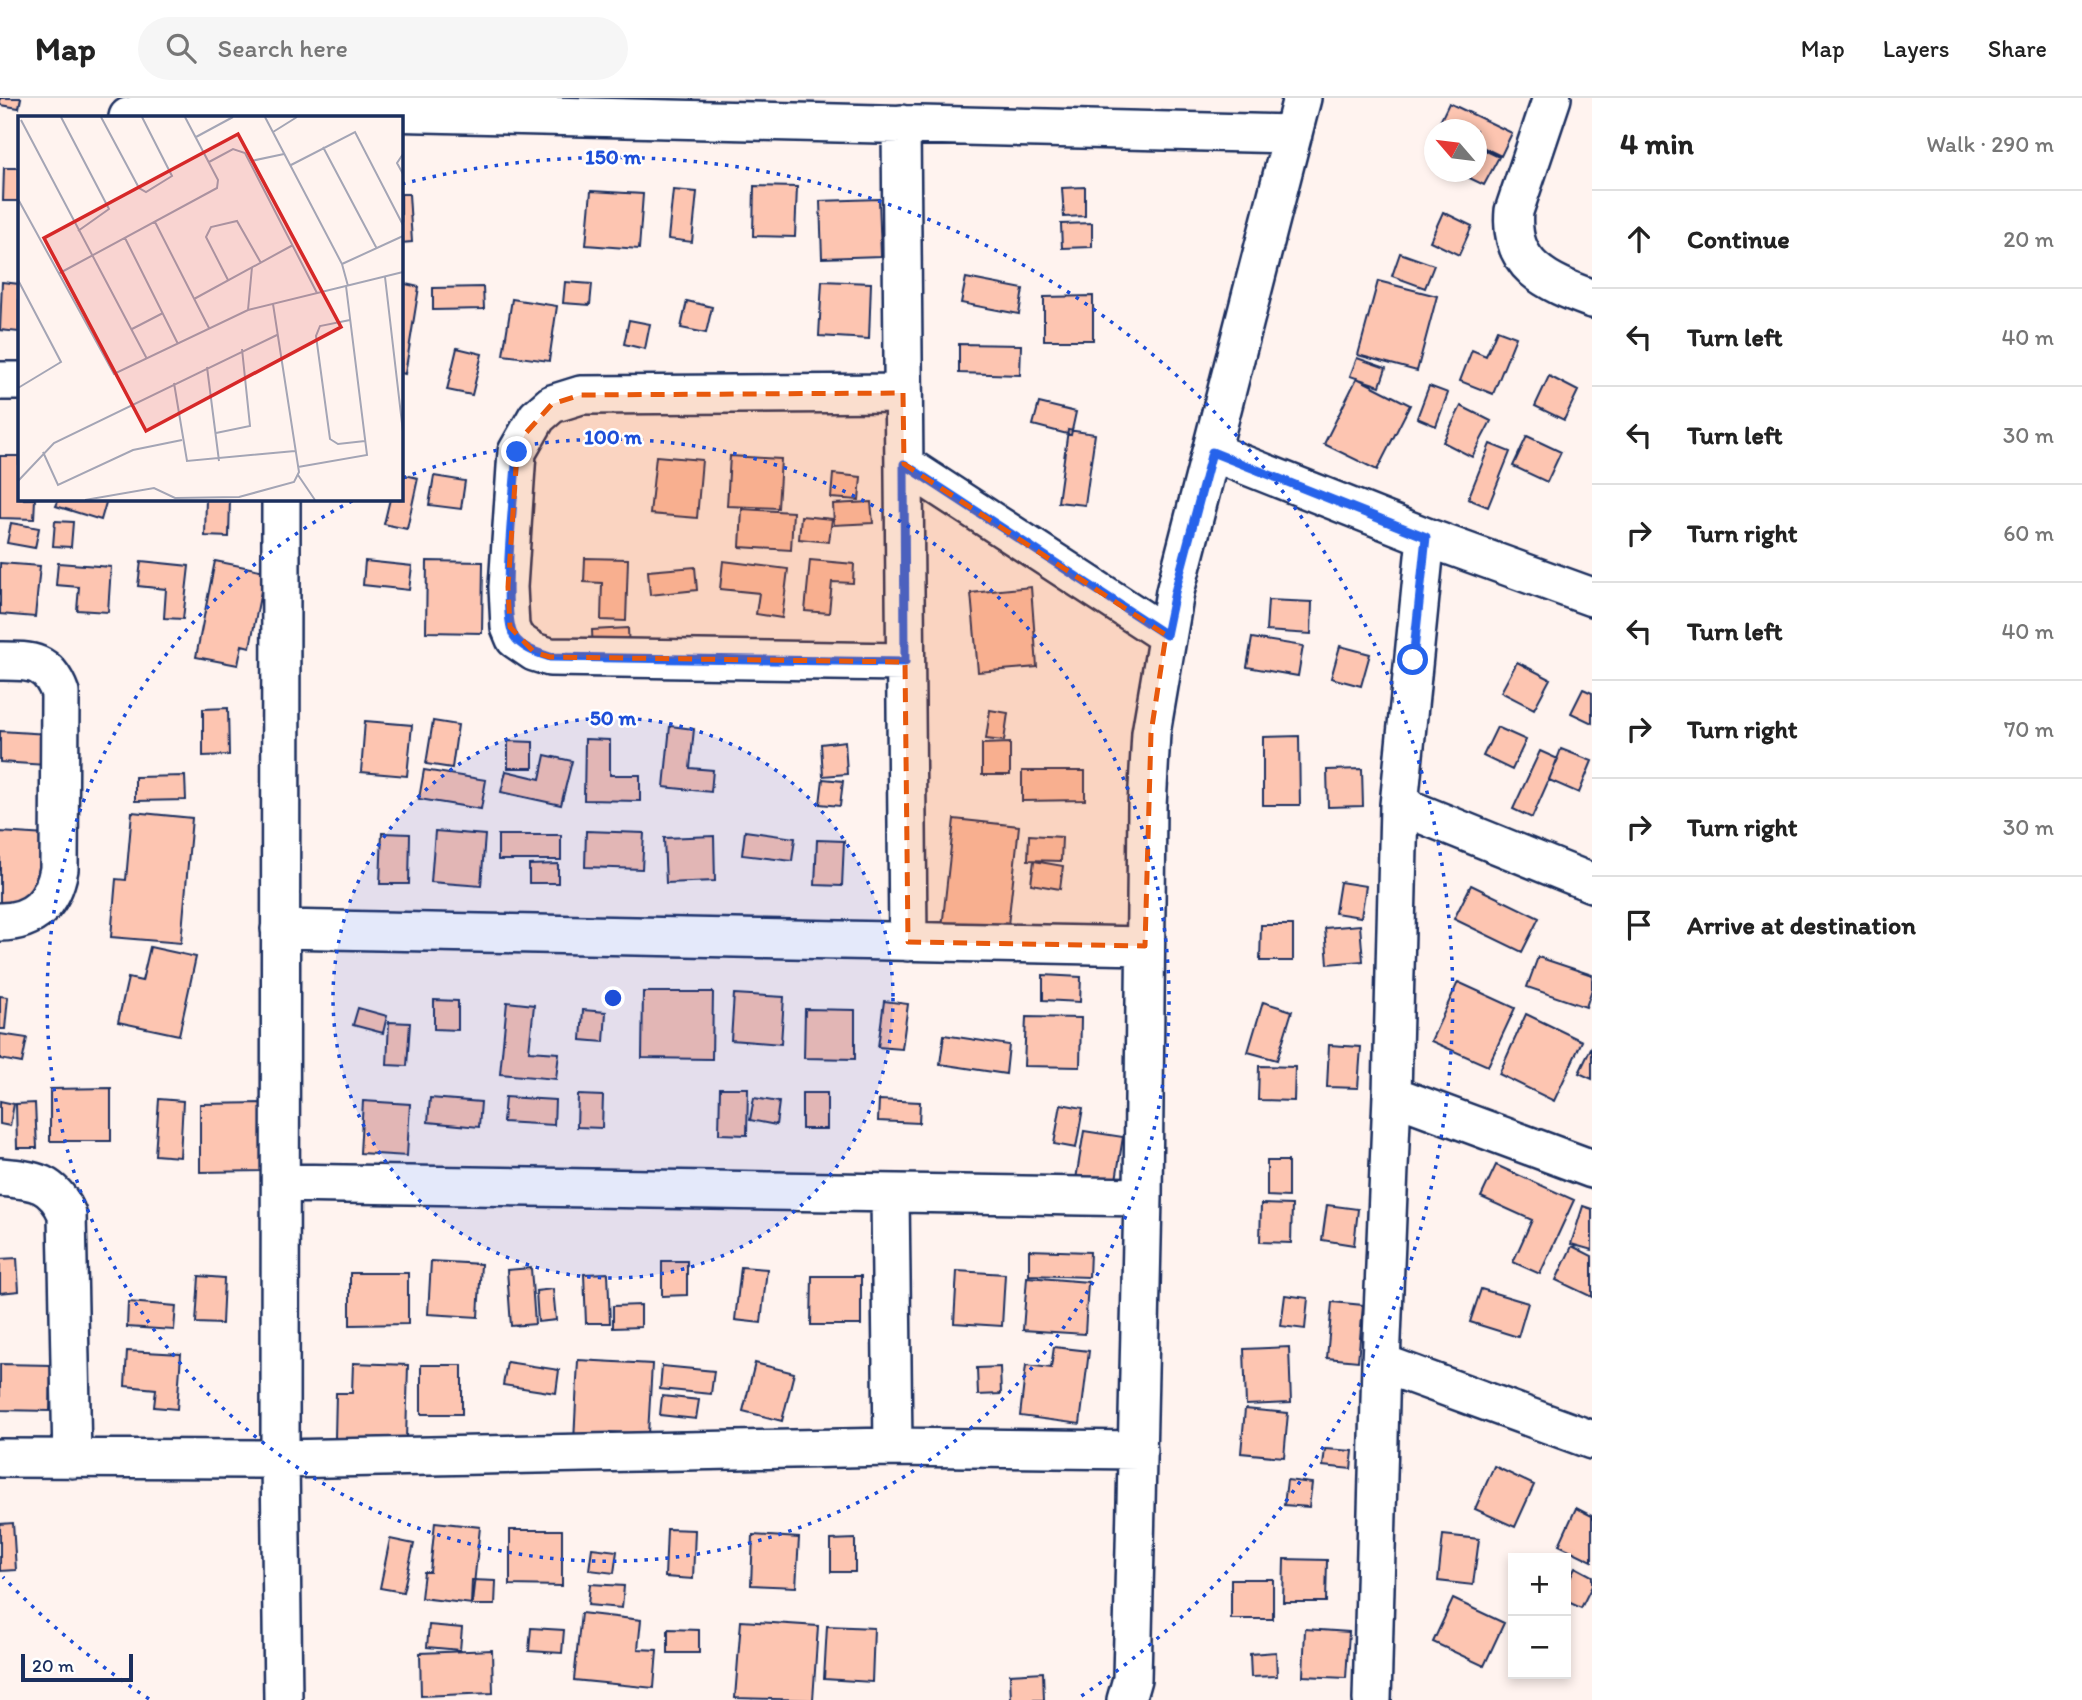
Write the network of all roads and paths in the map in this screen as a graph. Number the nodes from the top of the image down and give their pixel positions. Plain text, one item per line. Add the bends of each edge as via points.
1 (1302, 98) edge
2 (1552, 98) edge
3 (216, 103) edge
4 (132, 116) edge
5 (901, 124) junction
6 (1293, 134) junction
7 (1592, 299) edge
8 (0, 381) edge
9 (18, 381) edge
10 (903, 393) junction
11 (1212, 452) junction
12 (904, 464) junction
13 (281, 500) edge
14 (1426, 537) junction
15 (1592, 597) edge
16 (1166, 635) junction
17 (0, 661) edge
18 (905, 662) junction
19 (1399, 805) junction
20 (1592, 883) edge
21 (0, 922) edge
22 (280, 929) junction
23 (908, 942) junction
24 (1145, 946) junction
25 (1392, 1095) junction
26 (1592, 1169) edge
27 (0, 1177) edge
28 (282, 1183) junction
29 (890, 1194) junction
30 (1143, 1197) junction
31 (1381, 1363) junction
32 (1592, 1440) edge
33 (893, 1447) junction
34 (1138, 1450) junction
35 (0, 1458) edge
36 (72, 1459) junction
37 (280, 1459) junction
38 (283, 1700) edge
39 (1126, 1700) edge
40 (1372, 1700) edge

1 - 6 street
2 - 7 street via 1513,227 1522,256 1532,268 1548,281
3 - 4 street
3 - 5 street
5 - 6 street
5 - 10 street
6 - 11 street
8 - 9 street
10 - 12 street
10 - 18 street via 581,395 552,404 537,417 517,452 508,587 510,627 516,639 550,657
11 - 14 street
11 - 16 street
12 - 16 street
12 - 18 street
13 - 22 street
14 - 15 street
14 - 19 street
16 - 24 street via 1151,733
17 - 21 street via 29,661 45,668 61,693 55,889 27,918
18 - 23 street
19 - 20 street
19 - 25 street
22 - 23 street
22 - 28 street
23 - 24 street
24 - 30 street
25 - 26 street
25 - 31 street
27 - 36 street via 51,1188 67,1214
28 - 29 street
28 - 37 street
29 - 30 street
29 - 33 street
30 - 34 street
31 - 32 street
31 - 40 street
33 - 34 street
33 - 37 street
34 - 39 street via 1132,1679
35 - 36 street
36 - 37 street
37 - 38 street

